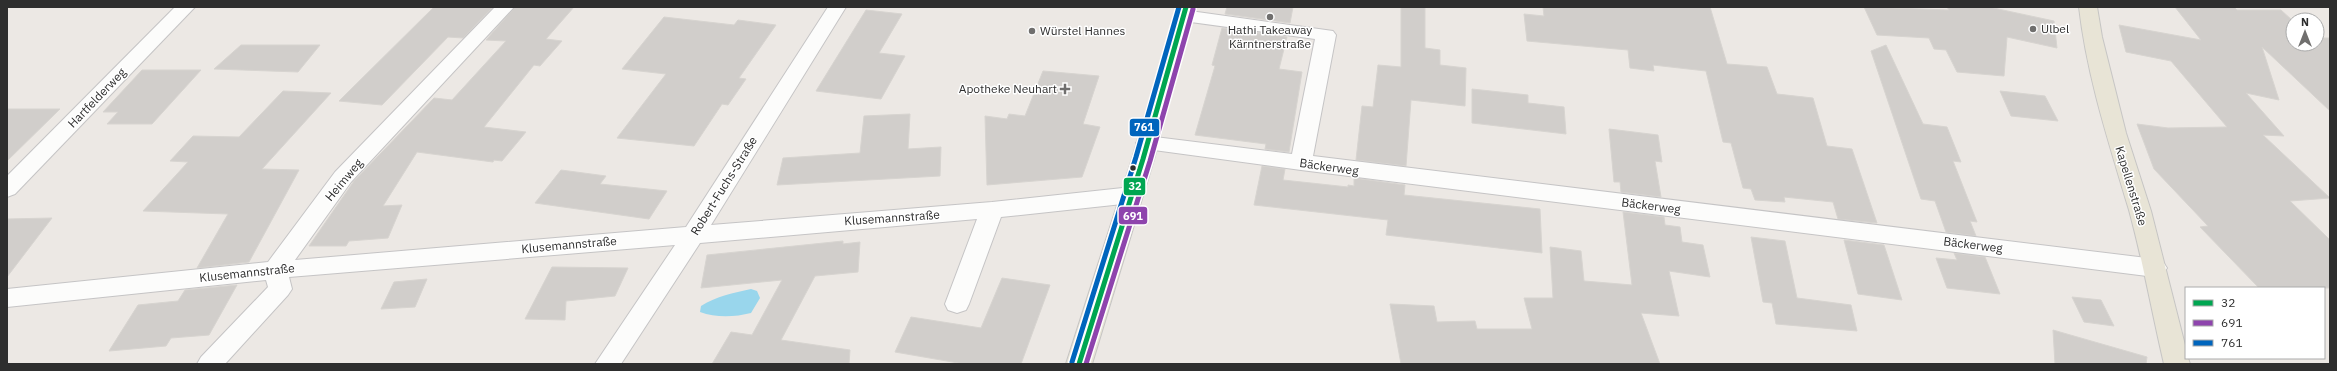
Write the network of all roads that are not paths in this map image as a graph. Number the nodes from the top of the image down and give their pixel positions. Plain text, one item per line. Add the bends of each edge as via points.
1 (186, 7) edge
2 (505, 7) edge
3 (837, 7) edge
4 (2088, 7) edge
5 (1185, 12) edge
6 (1147, 143) junction
7 (1301, 163) junction
8 (7, 190) edge
9 (1132, 195) junction
10 (992, 210) junction
11 (694, 234) junction
12 (2155, 268) junction
13 (275, 270) junction
14 (7, 298) edge
15 (958, 304) dead end
16 (210, 364) edge
17 (608, 364) edge
18 (1079, 364) edge
19 (2177, 364) edge

1 - 8 street, Hartfelderweg
2 - 13 street, Heimweg via 343,177
3 - 11 street, Robert-Fuchs-Straße
4 - 12 main road, Kapellenstraße via 2092,37 2115,133
5 - 6 main road
5 - 7 street via 1326,35
6 - 7 street, Bäckerweg
6 - 9 main road
7 - 12 street, Bäckerweg
9 - 10 street, Klusemannstraße
9 - 18 main road
10 - 11 street, Klusemannstraße
10 - 15 street
11 - 13 street, Klusemannstraße
11 - 17 street, Robert-Fuchs-Straße
12 - 19 main road, Kapellenstraße
13 - 14 street, Klusemannstraße
13 - 16 street via 280,289

